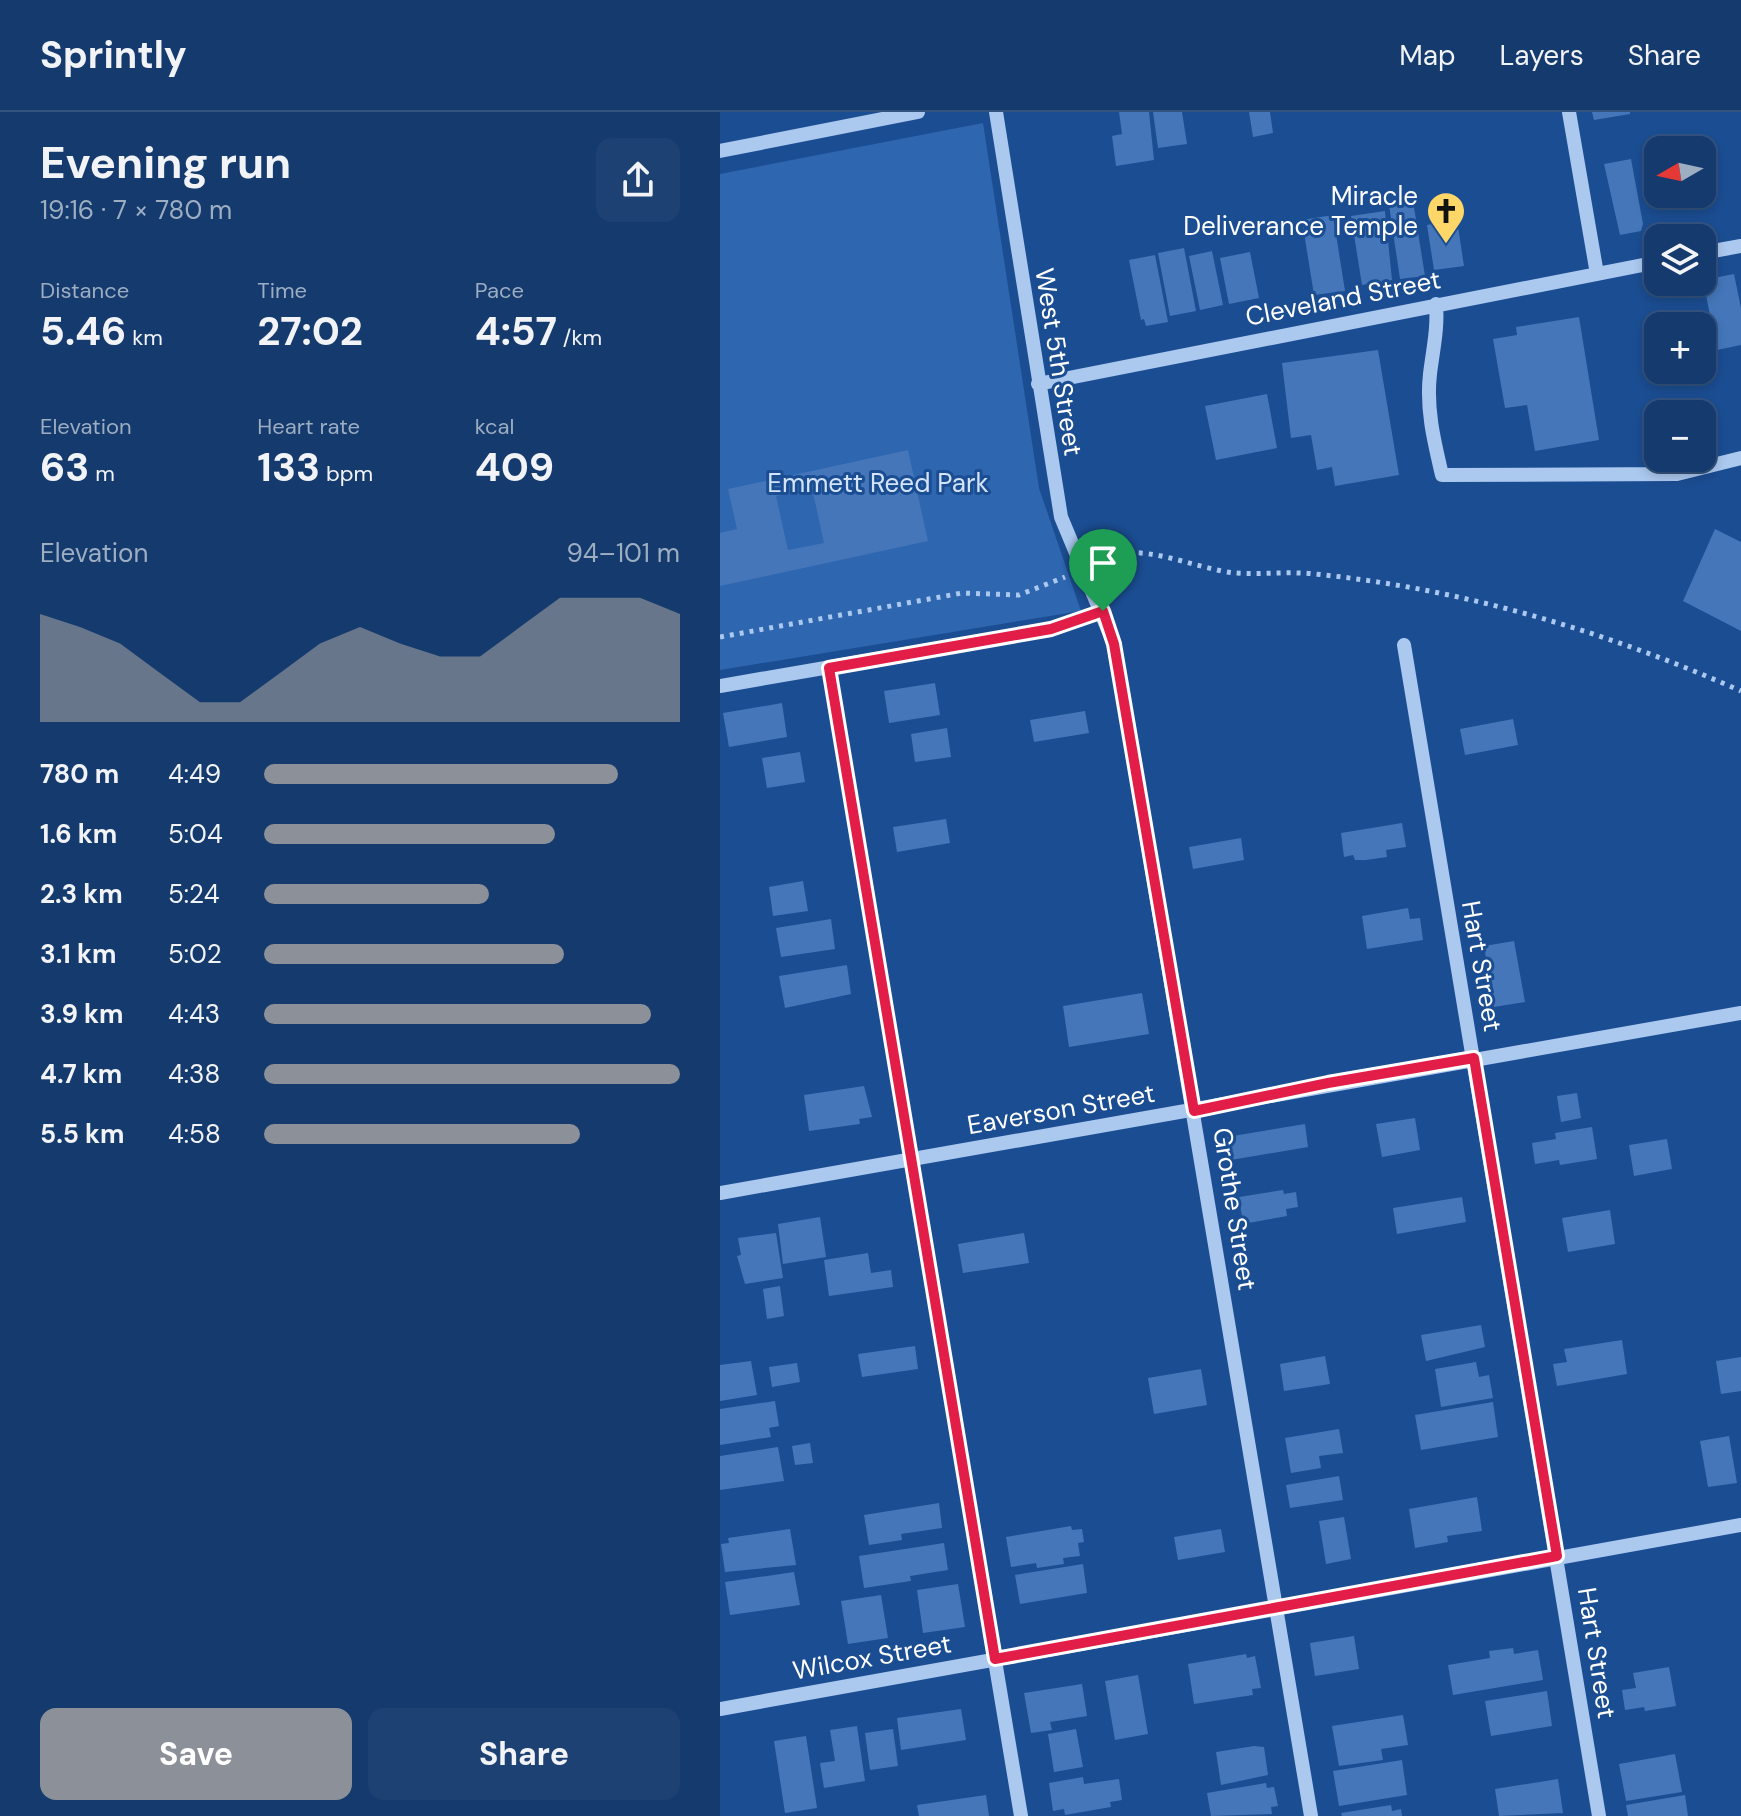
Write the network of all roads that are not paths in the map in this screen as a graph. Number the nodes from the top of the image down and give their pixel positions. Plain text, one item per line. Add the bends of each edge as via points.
1 (918, 112) edge
2 (996, 112) edge
3 (1569, 112) edge
4 (720, 151) edge
5 (1741, 246) edge
6 (1716, 250) edge
7 (1644, 265) edge
8 (1597, 274) junction
9 (1436, 304) junction
10 (1038, 384) junction
11 (1741, 458) edge
12 (1103, 611) junction
13 (1404, 645) dead end
14 (829, 668) junction
15 (720, 686) edge
16 (1741, 1013) edge
17 (1474, 1058) junction
18 (1194, 1111) junction
19 (911, 1159) junction
20 (720, 1193) edge
21 (1741, 1525) edge
22 (1557, 1556) junction
23 (1276, 1609) junction
24 (995, 1659) junction
25 (720, 1709) edge
26 (1021, 1816) edge
27 (1311, 1816) edge
28 (1599, 1816) edge

1 - 4 street
2 - 10 street, West 5th Street
3 - 8 street
5 - 6 street
7 - 8 street, Cleveland Street
8 - 9 street, Cleveland Street
9 - 10 street, Cleveland Street
9 - 11 street via 1430,424 1442,475 1677,474
10 - 12 street, West 5th Street via 1061,517
12 - 14 street via 1051,629
12 - 18 street, Grothe Street via 1114,644
13 - 17 street, Hart Street
14 - 15 street
14 - 19 street
16 - 17 street, Eaverson Street
17 - 18 street, Eaverson Street
17 - 22 street, Hart Street
18 - 19 street, Eaverson Street
18 - 23 street, Grothe Street
19 - 20 street, Eaverson Street
19 - 24 street
21 - 22 street, Wilcox Street
22 - 23 street, Wilcox Street
22 - 28 street, Hart Street
23 - 24 street, Wilcox Street
23 - 27 street, Grothe Street
24 - 25 street, Wilcox Street
24 - 26 street

